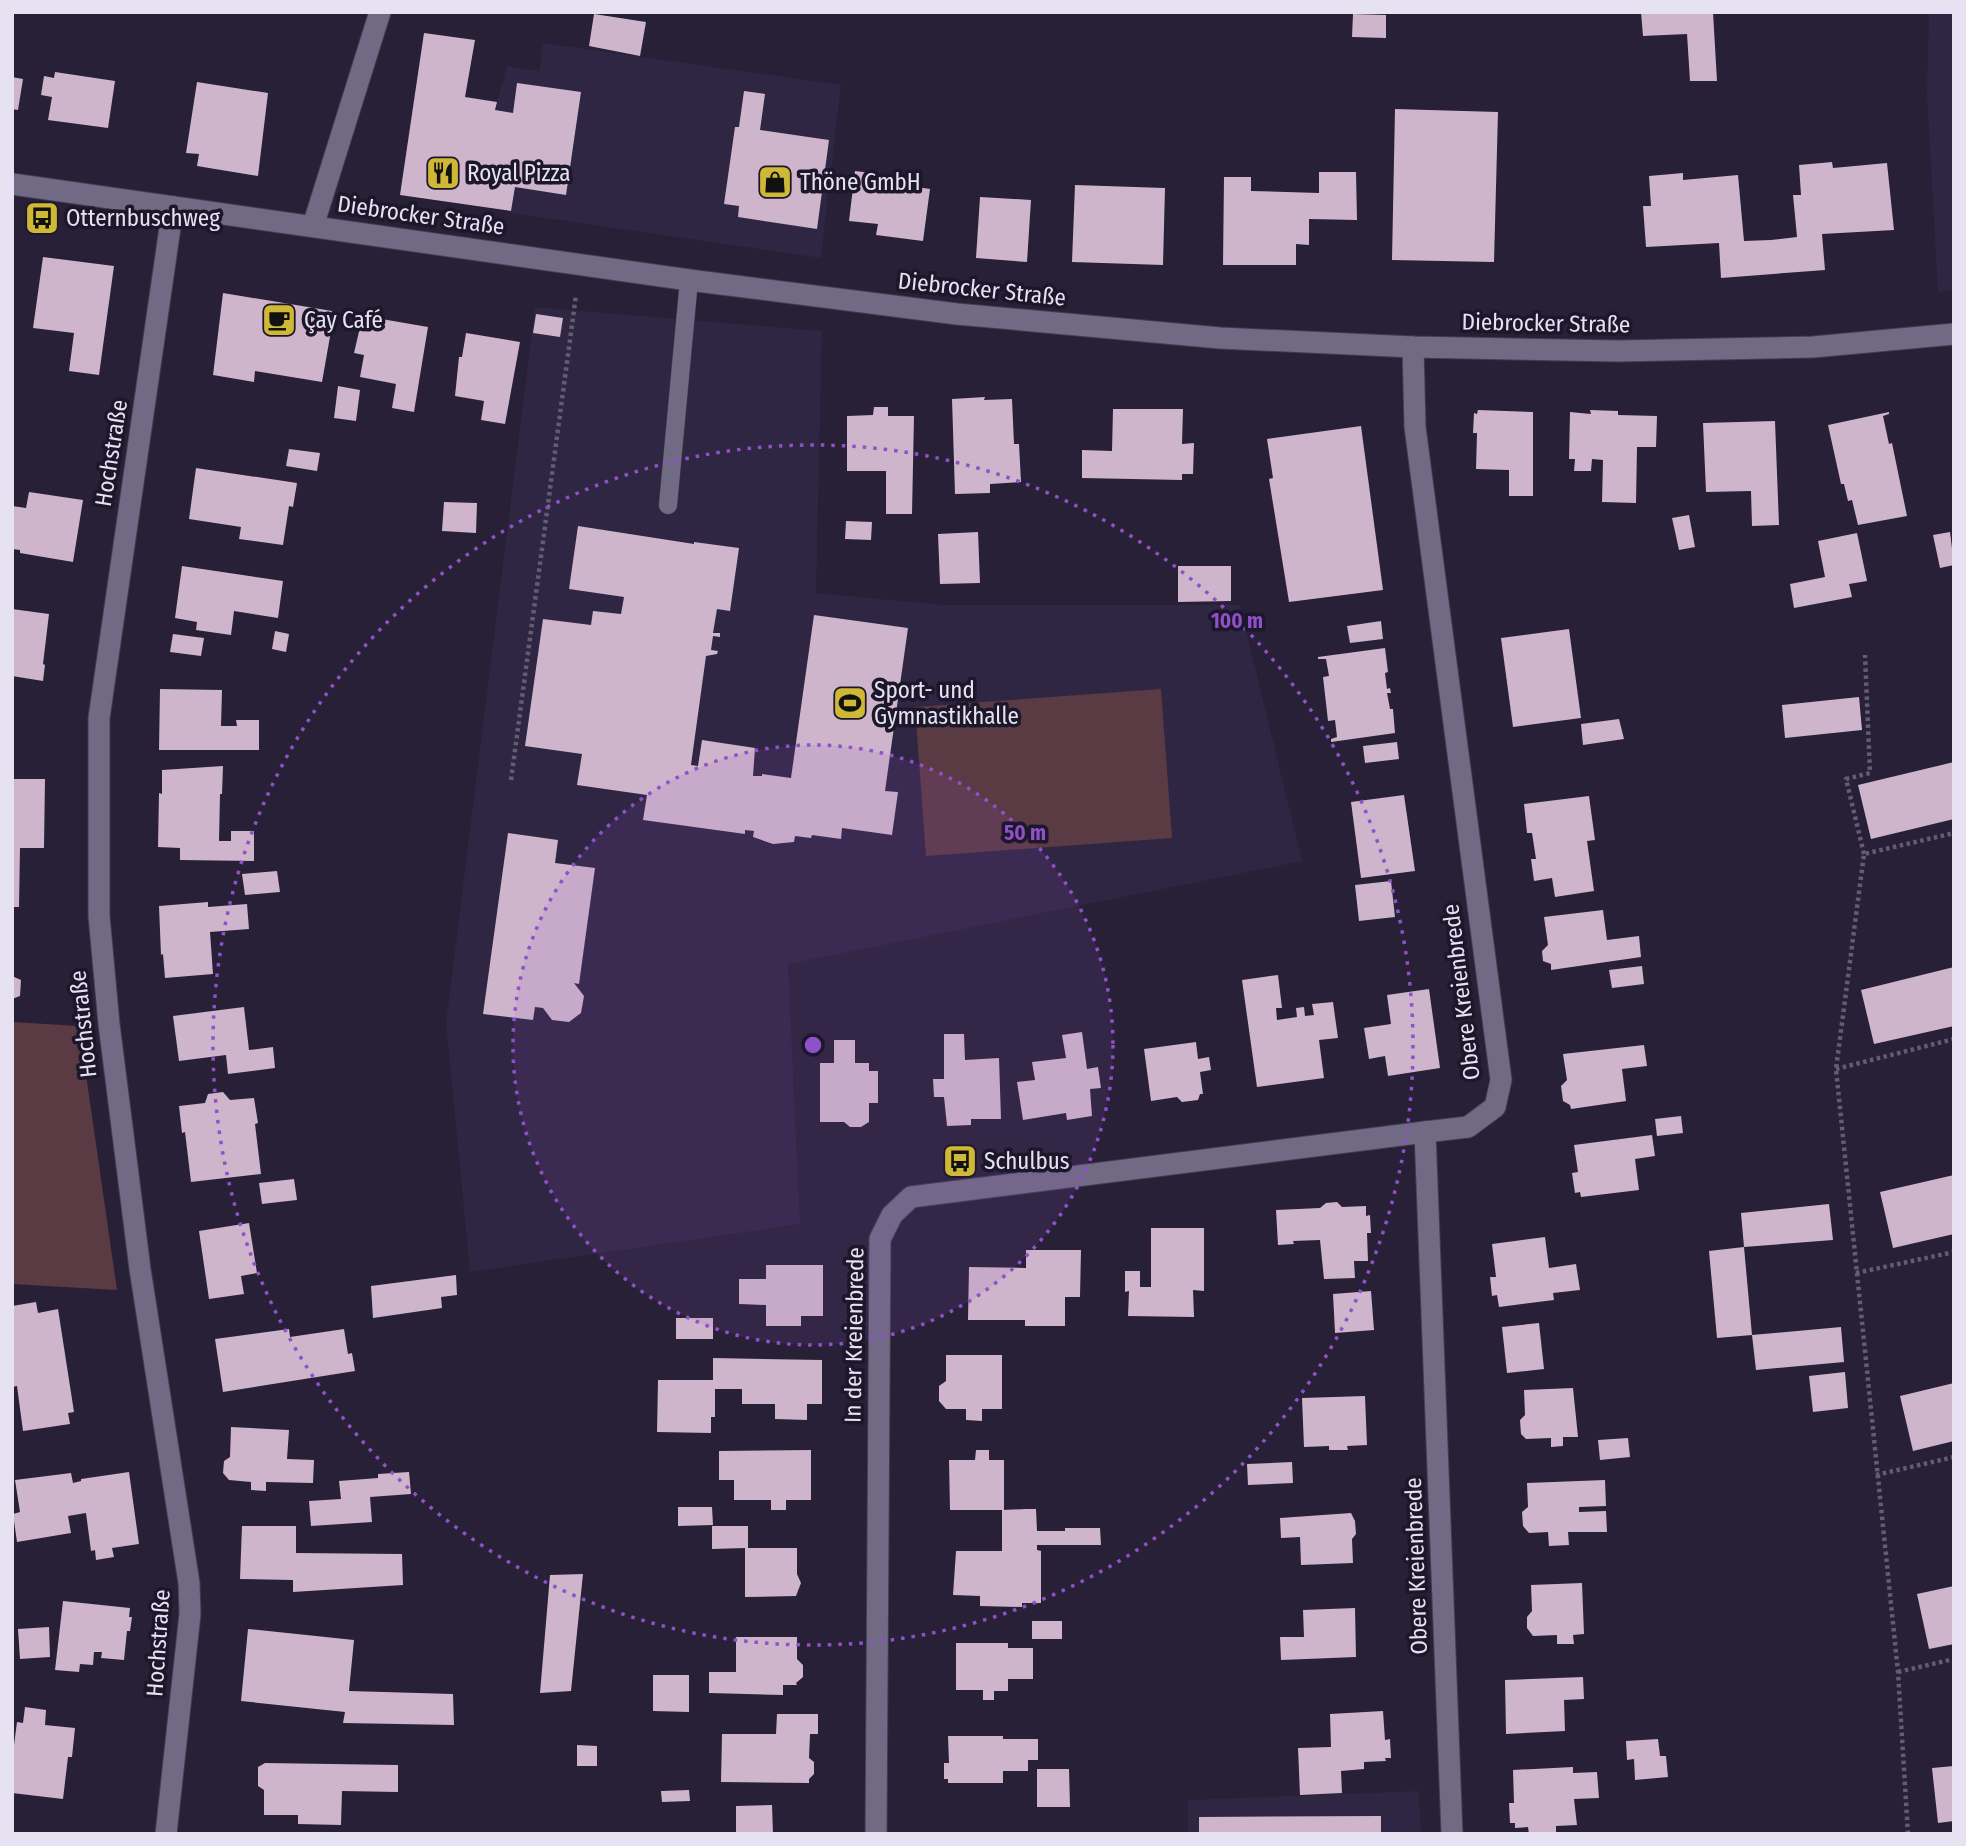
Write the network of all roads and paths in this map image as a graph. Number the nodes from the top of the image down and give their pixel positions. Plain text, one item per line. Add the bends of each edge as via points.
1 (380, 12) edge
2 (12, 184) edge
3 (173, 207) junction
4 (313, 226) junction
5 (689, 280) junction
6 (575, 303) dead end
7 (1954, 334) edge
8 (1413, 347) junction
9 (668, 505) dead end
10 (1865, 655) dead end
11 (511, 780) dead end
12 (1954, 833) edge
13 (1864, 854) junction
14 (1954, 1040) edge
15 (1836, 1069) junction
16 (1425, 1132) junction
17 (1954, 1252) edge
18 (1856, 1273) junction
19 (1954, 1457) edge
20 (1876, 1475) junction
21 (1954, 1659) edge
22 (1898, 1672) junction
23 (166, 1834) edge
24 (876, 1834) edge
25 (1452, 1834) edge
26 (1908, 1834) edge

1 - 4 street
2 - 3 street, Diebrocker Straße
3 - 4 street, Diebrocker Straße
3 - 23 street, Hochstraße via 99,718 99,916 108,1024 189,1583 190,1614
4 - 5 street, Diebrocker Straße
5 - 8 street, Diebrocker Straße via 1134,331
5 - 9 lane
6 - 11 path
7 - 8 street, Diebrocker Straße via 1785,347 1618,351
8 - 16 street, Obere Kreienbrede via 1415,427 1501,1080 1495,1107 1468,1127
10 - 13 path via 1870,773 1846,779
12 - 13 path
13 - 15 path
14 - 15 path
15 - 18 path
16 - 24 street, In der Kreienbrede via 911,1196 892,1215 880,1239
16 - 25 street, Obere Kreienbrede
17 - 18 path
18 - 20 path
19 - 20 path
20 - 22 path
21 - 22 path
22 - 26 path

